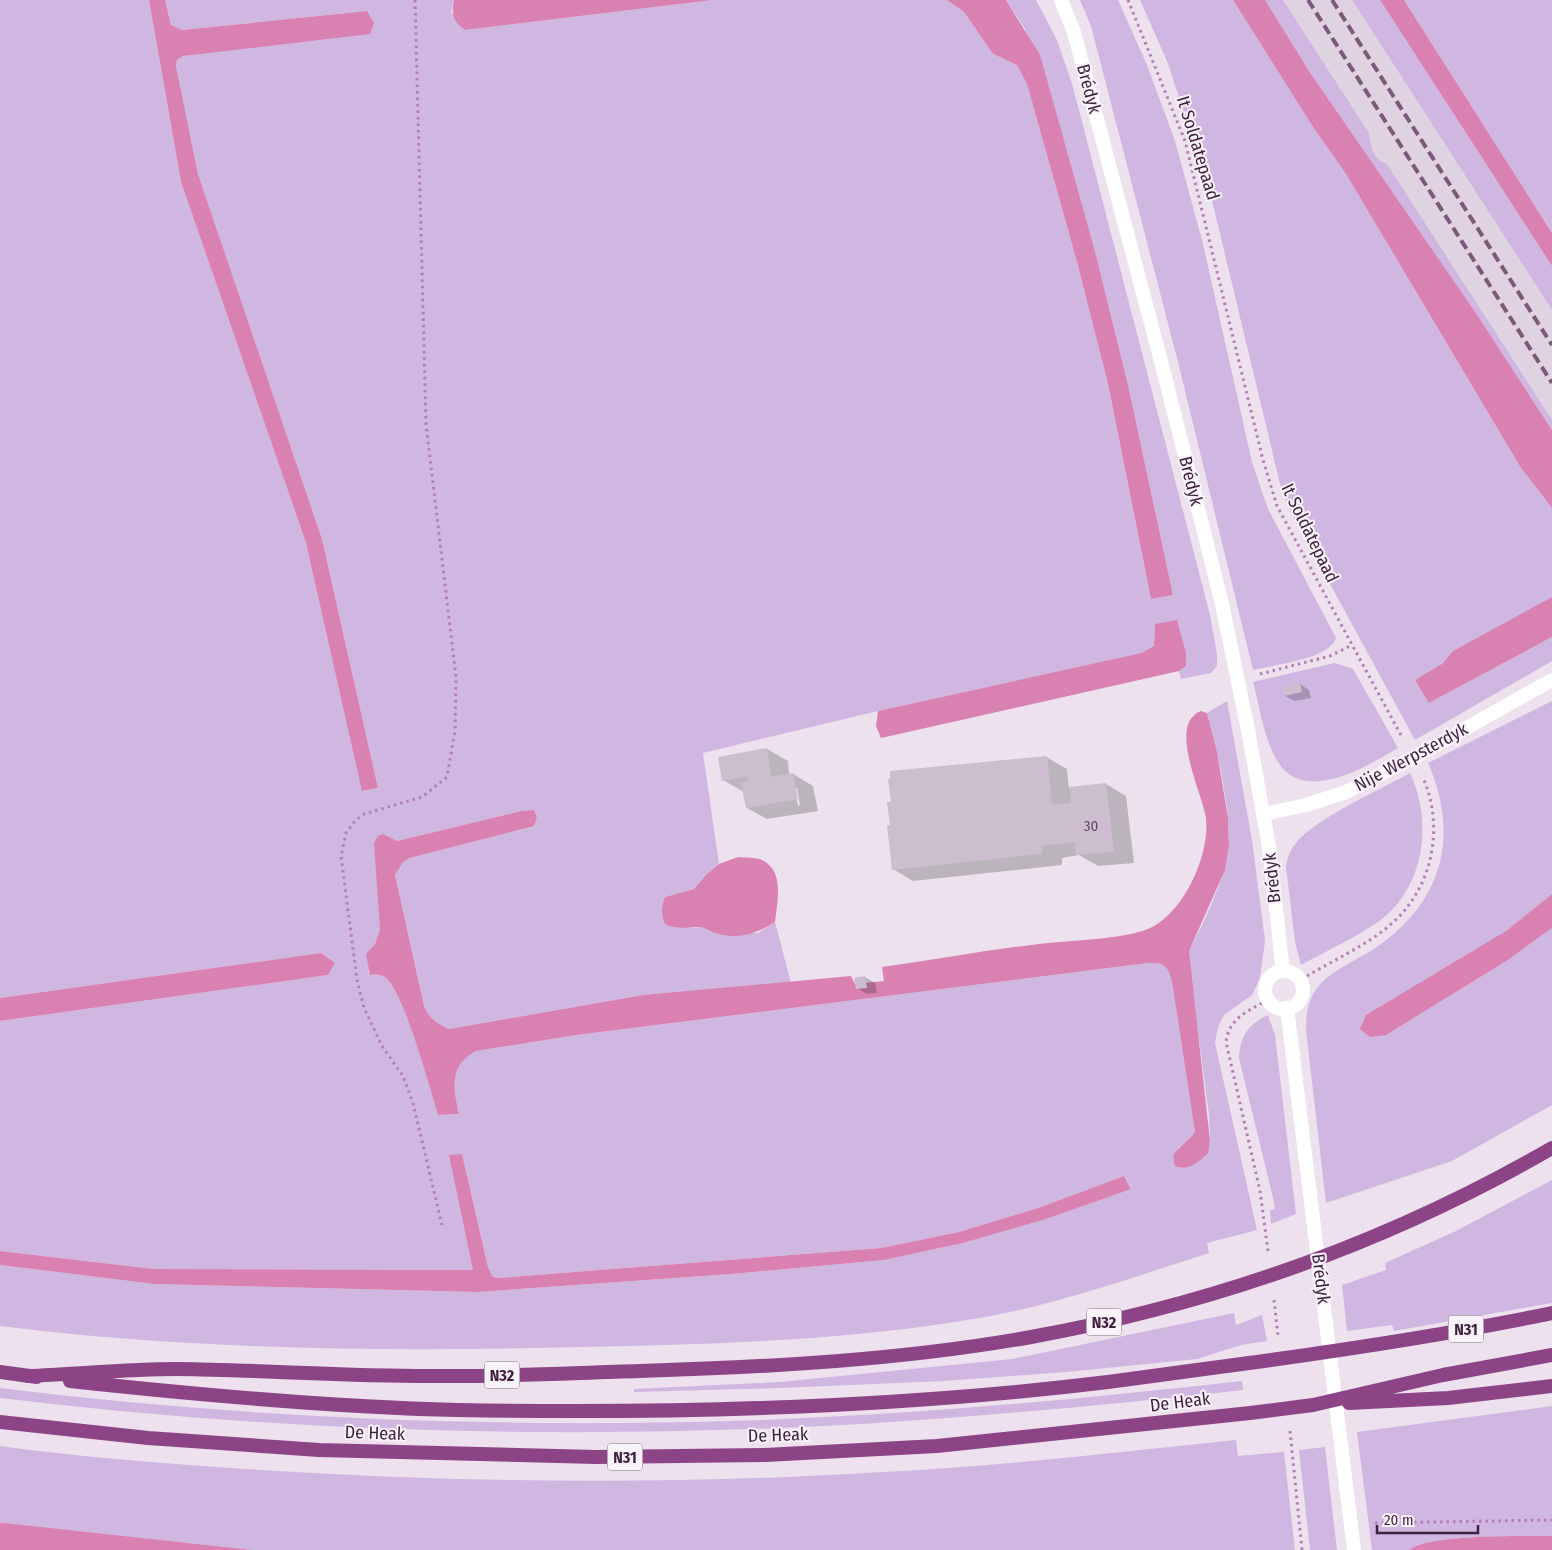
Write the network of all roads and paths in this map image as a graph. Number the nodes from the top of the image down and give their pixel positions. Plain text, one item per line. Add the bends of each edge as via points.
1 (415, 0) edge
2 (1061, 0) edge
3 (1128, 0) edge
4 (1352, 645) junction
5 (1238, 679) junction
6 (1552, 680) edge
7 (1413, 758) junction
8 (1263, 814) junction
9 (1282, 971) junction
10 (1300, 980) junction
11 (1287, 1008) junction
12 (1552, 1148) edge
13 (442, 1225) dead end
14 (1552, 1313) edge
15 (1552, 1355) edge
16 (0, 1372) edge
17 (28, 1376) junction
18 (1552, 1386) edge
19 (1388, 1394) junction
20 (0, 1422) edge
21 (1552, 1520) edge
22 (1351, 1523) junction
23 (1354, 1550) edge

1 - 13 path via 426,424 456,677 454,731 447,777 422,797 360,818 346,833 341,856 357,980 364,1008 382,1046 403,1076 413,1103
2 - 5 street, Brédyk via 1074,32 1164,369
3 - 4 path, It Soldatepaad via 1185,141 1277,506
4 - 5 path via 1298,666
4 - 7 path, It Soldatepaad
5 - 8 street, Brédyk
6 - 7 street, Nije Werpsterdyk
7 - 8 street, Nije Werpsterdyk via 1346,792
7 - 10 path, It Soldatepaad via 1425,782 1435,825 1426,874 1404,911 1389,926
8 - 9 street, Brédyk
9 - 10 street via 1292,972
9 - 11 street via 1267,981 1265,989 1270,1002 1276,1007
10 - 11 street via 1301,998 1297,1004
11 - 22 street, Brédyk
12 - 17 highway, N32 via 1466,1194 1362,1242 1231,1289 1030,1338 855,1360 734,1368 431,1376 174,1369
14 - 17 highway, De Heak / N31 via 1380,1345 1106,1382 862,1403 743,1408 458,1410 333,1405
15 - 19 highway, N31
16 - 17 highway, De Heak / N31
18 - 19 highway, N31 via 1448,1398
19 - 20 highway, De Heak / N31 via 1250,1413 937,1446 765,1455 596,1457 319,1450 148,1438
21 - 22 path
22 - 23 street, Brédyk

